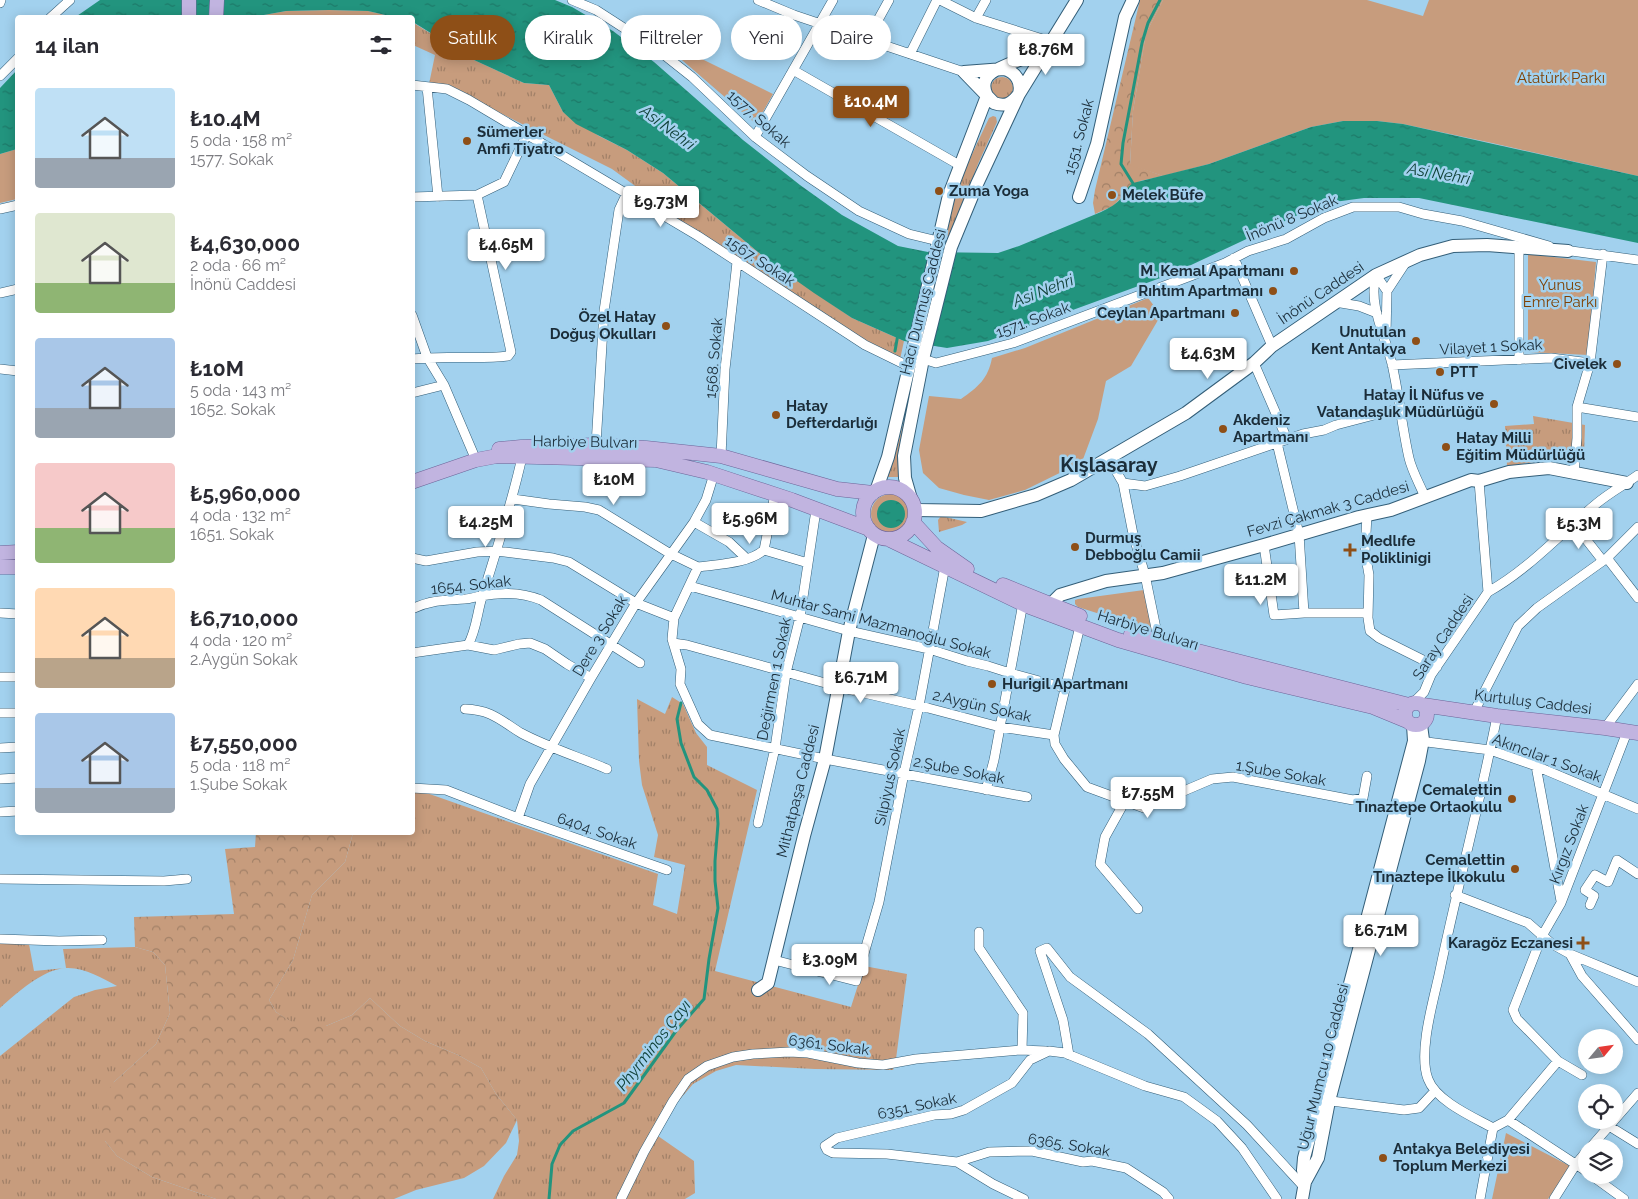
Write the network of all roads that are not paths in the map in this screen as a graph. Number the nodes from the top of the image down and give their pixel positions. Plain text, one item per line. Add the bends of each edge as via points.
1 (70, 0) edge
2 (189, 0) edge
3 (217, 0) edge
4 (572, 0) edge
5 (758, 0) edge
6 (833, 0) edge
7 (888, 0) edge
8 (938, 0) edge
9 (986, 0) edge
10 (1077, 0) edge
11 (1133, 0) edge
12 (53, 15) edge
13 (189, 15) edge
14 (216, 15) edge
15 (825, 15) edge
16 (880, 15) edge
17 (976, 18) junction
18 (812, 22) edge
19 (812, 38) edge
20 (1052, 43) junction
21 (891, 48) edge
22 (910, 54) junction
23 (15, 62) edge
24 (999, 69) junction
25 (793, 70) junction
26 (964, 72) junction
27 (0, 76) edge
28 (415, 85) edge
29 (427, 87) junction
30 (1018, 94) junction
31 (987, 96) junction
32 (527, 134) junction
33 (755, 137) junction
34 (961, 166) junction
35 (627, 193) junction
36 (477, 195) junction
37 (415, 197) edge
38 (438, 197) junction
39 (1079, 197) dead end
40 (15, 206) edge
41 (0, 209) edge
42 (938, 241) junction
43 (1519, 247) junction
44 (1568, 251) junction
45 (1603, 254) junction
46 (1234, 258) junction
47 (1638, 260) edge
48 (737, 262) junction
49 (1406, 262) junction
50 (1376, 275) junction
51 (15, 290) edge
52 (1387, 291) junction
53 (1149, 292) joint
54 (0, 293) edge
55 (1335, 302) junction
56 (1377, 313) junction
57 (415, 323) edge
58 (1386, 343) junction
59 (1272, 346) junction
60 (427, 357) junction
61 (415, 359) edge
62 (923, 359) junction
63 (1519, 360) junction
64 (909, 362) junction
65 (1254, 363) junction
66 (1590, 363) junction
67 (1392, 365) junction
68 (0, 369) edge
69 (15, 370) edge
70 (444, 385) junction
71 (415, 392) edge
72 (1577, 407) junction
73 (1401, 408) junction
74 (1638, 417) edge
75 (1286, 439) junction
76 (1276, 443) junction
77 (596, 445) junction
78 (473, 453) junction
79 (721, 456) junction
80 (522, 457) junction
81 (1108, 459) junction
82 (415, 473) edge
83 (714, 474) junction
84 (1574, 474) junction
85 (1633, 479) edge
86 (415, 481) edge
87 (1479, 481) junction
88 (1123, 483) junction
89 (874, 492) junction
90 (775, 494) junction
91 (1425, 497) junction
92 (513, 499) junction
93 (816, 510) junction
94 (913, 510) junction
95 (1367, 515) junction
96 (694, 522) junction
97 (1574, 524) junction
98 (1638, 527) edge
99 (871, 532) junction
100 (1299, 534) junction
101 (890, 540) junction
102 (1264, 545) junction
103 (764, 550) junction
104 (497, 551) junction
105 (15, 552) edge
106 (0, 553) edge
107 (669, 553) junction
108 (415, 559) edge
109 (747, 559) junction
110 (1605, 560) junction
111 (808, 563) junction
112 (945, 566) junction
113 (0, 567) edge
114 (15, 567) edge
115 (698, 567) junction
116 (1144, 575) junction
117 (690, 586) junction
118 (1488, 592) junction
119 (482, 596) junction
120 (1637, 596) edge
121 (636, 603) junction
122 (1023, 603) junction
123 (415, 608) edge
124 (1049, 609) junction
125 (1304, 613) junction
126 (1368, 613) junction
127 (0, 614) edge
128 (15, 614) edge
129 (800, 617) junction
130 (674, 618) junction
131 (1080, 626) junction
132 (849, 631) junction
133 (673, 643) junction
134 (468, 645) junction
135 (610, 645) junction
136 (1160, 647) junction
137 (929, 649) junction
138 (415, 653) edge
139 (640, 663) dead end
140 (1437, 667) junction
141 (786, 672) junction
142 (1010, 674) junction
143 (0, 677) edge
144 (15, 677) edge
145 (590, 678) junction
146 (1638, 684) edge
147 (838, 686) junction
148 (1066, 688) junction
149 (1415, 704) junction
150 (919, 706) junction
151 (465, 708) dead end
152 (0, 712) edge
153 (1474, 712) junction
154 (15, 713) edge
155 (1497, 716) junction
156 (1414, 724) junction
157 (1000, 727) junction
158 (1605, 728) junction
159 (1633, 732) edge
160 (1054, 735) junction
161 (1418, 741) junction
162 (552, 746) junction
163 (0, 748) edge
164 (15, 748) edge
165 (774, 748) junction
166 (1490, 750) junction
167 (825, 759) junction
168 (1536, 766) junction
169 (607, 768) dead end
170 (904, 773) junction
171 (1367, 776) dead end
172 (15, 778) edge
173 (0, 779) edge
174 (415, 788) edge
175 (986, 790) junction
176 (1603, 793) junction
177 (1027, 796) dead end
178 (1125, 801) junction
179 (1638, 809) edge
180 (15, 811) edge
181 (0, 812) edge
182 (518, 818) junction
183 (758, 823) dead end
184 (666, 870) dead end
185 (1638, 874) edge
186 (0, 879) edge
187 (187, 879) dead end
188 (1456, 895) junction
189 (1561, 903) junction
190 (1590, 905) dead end
191 (1138, 909) dead end
192 (979, 932) dead end
193 (1542, 936) junction
194 (0, 939) edge
195 (102, 940) dead end
196 (1570, 954) junction
197 (774, 960) junction
198 (1638, 982) edge
199 (758, 990) dead end
200 (1638, 1040) edge
201 (1022, 1050) junction
202 (1049, 1051) junction
203 (1069, 1055) junction
204 (1558, 1061) junction
205 (1582, 1075) dead end
206 (1435, 1091) junction
207 (1638, 1093) edge
208 (1325, 1100) junction
209 (1623, 1110) edge
210 (1508, 1120) junction
211 (1493, 1128) junction
212 (1606, 1129) edge
213 (1614, 1129) edge
214 (1598, 1139) edge
215 (1638, 1144) edge
216 (957, 1162) junction
217 (1578, 1162) edge
218 (1576, 1164) junction
219 (1603, 1184) edge
220 (1304, 1189) edge
221 (621, 1199) edge
222 (1024, 1199) edge
223 (1169, 1199) edge
224 (1277, 1199) edge
225 (1480, 1199) edge
226 (1554, 1199) edge
227 (1624, 1199) edge

1 - 12 street
2 - 13 main road
3 - 14 main road
4 - 33 street, 1577. Sokak via 596,10 658,50 692,77
5 - 18 street
6 - 15 street
7 - 16 street
8 - 17 street
8 - 22 street
9 - 17 street
10 - 20 street, Hacı Durmuş Caddesi
11 - 39 street, 1551. Sokak via 1125,17 1097,144
17 - 20 street
19 - 25 street
20 - 24 street, Hacı Durmuş Caddesi via 1042,51
20 - 30 street, Hacı Durmuş Caddesi
21 - 22 street
22 - 26 street
23 - 27 street
24 - 26 street
24 - 30 street via 1008,70 1017,78 1020,83
24 - 31 street, Hacı Durmuş Caddesi via 986,80 984,90
25 - 33 street
25 - 34 street
26 - 31 street
28 - 29 street, 1567. Sokak
29 - 32 street, 1567. Sokak via 447,89
29 - 38 street
30 - 31 street via 1005,105 994,103
30 - 62 street, Hacı Durmuş Caddesi via 952,247
31 - 34 street, Hacı Durmuş Caddesi
32 - 35 street, 1567. Sokak
32 - 36 street via 504,182
33 - 42 street, 1577. Sokak via 859,211 909,234
34 - 42 street, Hacı Durmuş Caddesi via 949,195
35 - 48 street, 1567. Sokak
35 - 77 street via 619,210 604,311
36 - 38 street
36 - 60 street via 511,352 508,356 493,358
37 - 38 street
40 - 41 street
42 - 64 street, Hacı Durmuş Caddesi
43 - 44 street, İnönü Caddesi
43 - 49 street, İnönü Caddesi via 1453,246
43 - 63 street
44 - 45 street, İnönü Caddesi
44 - 46 street, İnönü 8 Sokak via 1399,207 1352,207
45 - 47 street, İnönü Caddesi
45 - 66 street
46 - 53 street, İnönü 8 Sokak
46 - 59 street
48 - 64 street, 1567. Sokak via 865,346
48 - 79 street, 1568. Sokak via 725,369
49 - 50 street, İnönü Caddesi
49 - 52 street
50 - 52 street
50 - 55 street, İnönü Caddesi
50 - 56 street via 1372,287
51 - 54 street
52 - 58 street
53 - 62 street, 1571. Sokak via 1013,343 936,363
55 - 56 street
55 - 59 street, İnönü Caddesi
56 - 58 street
57 - 60 street
58 - 67 street
59 - 65 street, İnönü Caddesi
60 - 61 street
60 - 70 street
62 - 94 street, Hacı Durmuş Caddesi via 904,456 905,478
63 - 66 street, Vilayet 1 Sokak via 1551,358
63 - 67 street, Vilayet 1 Sokak
64 - 89 street, Hacı Durmuş Caddesi via 888,457
65 - 75 street
65 - 81 street, İnönü Caddesi via 1186,413
66 - 72 street
67 - 73 street
68 - 69 street
70 - 71 street
70 - 78 street
72 - 74 street
72 - 84 street
73 - 75 street
73 - 91 street via 1409,459
75 - 76 street
76 - 88 street via 1145,486
76 - 100 street
77 - 78 main road, Harbiye Bulvarı via 521,447
77 - 79 main road, Harbiye Bulvarı
78 - 82 main road, Harbiye Bulvarı
79 - 89 main road, Harbiye Bulvarı via 837,489
80 - 83 main road, Harbiye Bulvarı via 656,460
80 - 86 main road, Harbiye Bulvarı via 498,456 476,460
80 - 92 street
81 - 88 street
81 - 94 street, İnönü Caddesi via 1036,495 981,511
83 - 90 main road, Harbiye Bulvarı
83 - 96 street, Dere 3 Sokak via 706,500
84 - 85 street, Fevzi Çakmak 3 Caddesi
84 - 87 street, Fevzi Çakmak 3 Caddesi via 1549,468 1509,472
85 - 97 street, Saray Caddesi
87 - 91 street, Fevzi Çakmak 3 Caddesi via 1471,480
87 - 118 street
88 - 116 street
89 - 94 main road, Harbiye Bulvarı via 898,488 906,492
89 - 99 main road via 868,498 864,513
90 - 93 main road, Harbiye Bulvarı
90 - 103 street
91 - 95 street, Fevzi Çakmak 3 Caddesi
92 - 104 street
92 - 107 street via 599,510
93 - 99 main road, Harbiye Bulvarı
93 - 111 street, Değirmen 1 Sokak
94 - 101 main road via 904,534
94 - 124 main road, Harbiye Bulvarı via 937,548 970,571
95 - 100 street, Fevzi Çakmak 3 Caddesi
95 - 126 street
96 - 107 street, Dere 3 Sokak
96 - 109 street via 729,542
97 - 110 street
97 - 118 street, Saray Caddesi
98 - 110 street
99 - 101 main road, Harbiye Bulvarı via 881,539
99 - 132 street, Mithatpaşa Caddesi
100 - 102 street, Fevzi Çakmak 3 Caddesi
100 - 125 street
101 - 112 main road, Harbiye Bulvarı
102 - 116 street, Fevzi Çakmak 3 Caddesi via 1163,573
102 - 125 street via 1274,616
103 - 109 street
103 - 111 street
104 - 108 street via 426,561
104 - 119 street
104 - 121 street via 569,562
105 - 106 main road
107 - 115 street
107 - 121 street, Dere 3 Sokak
109 - 115 street
110 - 120 street
110 - 153 street via 1537,608 1518,626
111 - 129 street, Değirmen 1 Sokak
112 - 122 main road, Harbiye Bulvarı
112 - 137 street, Silpiyus Sokak
113 - 114 main road
115 - 117 street
116 - 124 street, Fevzi Çakmak 3 Caddesi via 1106,581 1060,595
116 - 136 street
117 - 129 street, Muhtar Sami Mazmanoğlu Sokak
117 - 130 street
118 - 140 street, Saray Caddesi
119 - 123 street, 1654. Sokak via 440,600
119 - 134 street
119 - 135 street, 1654. Sokak via 518,593 532,596
121 - 130 street
121 - 135 street, Dere 3 Sokak
122 - 124 main road, Harbiye Bulvarı
122 - 142 street
124 - 131 main road, Harbiye Bulvarı
124 - 136 main road, Harbiye Bulvarı
125 - 126 street
126 - 140 street via 1370,631
127 - 128 street
129 - 132 street, Muhtar Sami Mazmanoğlu Sokak
129 - 141 street, Değirmen 1 Sokak
130 - 133 street, 2.Şube Sokak
131 - 136 main road, Harbiye Bulvarı via 1118,640
131 - 148 street
132 - 137 street, Muhtar Sami Mazmanoğlu Sokak
132 - 147 street, Mithatpaşa Caddesi
133 - 141 street, 2.Aygün Sokak
133 - 165 street, 2.Şube Sokak via 681,669 680,684 698,724 710,734
134 - 138 street
134 - 145 street via 494,650 530,643
135 - 139 street, 1654. Sokak
135 - 145 street, Dere 3 Sokak
136 - 149 main road, Harbiye Bulvarı
136 - 156 main road, Harbiye Bulvarı via 1247,677 1373,707
137 - 142 street, Muhtar Sami Mazmanoğlu Sokak
137 - 150 street, Silpiyus Sokak
140 - 149 street, Saray Caddesi
141 - 147 street, 2.Aygün Sokak
141 - 165 street, Değirmen 1 Sokak
142 - 148 street, Muhtar Sami Mazmanoğlu Sokak
142 - 157 street
143 - 144 street
145 - 162 street, Dere 3 Sokak
146 - 158 street
147 - 150 street, 2.Aygün Sokak
147 - 167 street, Mithatpaşa Caddesi
148 - 160 street
149 - 153 main road, Kurtuluş Caddesi
149 - 156 main road, Uğur Mumcu 10 Caddesi via 1405,710 1405,718
149 - 156 main road, Uğur Mumcu 10 Caddesi via 1426,708 1427,716 1424,722
150 - 157 street, 2.Aygün Sokak
150 - 170 street, Silpiyus Sokak
151 - 162 street via 492,714 521,733
152 - 154 street
153 - 155 main road, Kurtuluş Caddesi
155 - 158 main road, Kurtuluş Caddesi
155 - 166 street
156 - 161 street, Uğur Mumcu 10 Caddesi
157 - 160 street, 2.Aygün Sokak
157 - 175 street
158 - 159 main road, Kurtuluş Caddesi
159 - 176 street, Kırgız Sokak
160 - 178 street, 1.Şube Sokak via 1054,744 1087,787
161 - 166 street, Akıncılar 1 Sokak
161 - 208 street, Uğur Mumcu 10 Caddesi
162 - 169 street
162 - 182 street, Dere 3 Sokak via 530,784
163 - 164 street
165 - 167 street, 2.Şube Sokak
165 - 183 street, Değirmen 1 Sokak
166 - 168 street, Akıncılar 1 Sokak
166 - 188 street
167 - 170 street, 2.Şube Sokak
167 - 197 street, Mithatpaşa Caddesi
168 - 176 street, Akıncılar 1 Sokak
168 - 189 street
170 - 175 street, 2.Şube Sokak
170 - 197 street, Silpiyus Sokak via 879,902 856,980
171 - 178 street, 1.Şube Sokak via 1364,798 1353,800 1232,776 1212,779 1144,808
172 - 173 street
174 - 182 street, 6404. Sokak via 446,790
175 - 177 street, 2.Şube Sokak
176 - 179 street, Akıncılar 1 Sokak
176 - 189 street, Kırgız Sokak
178 - 191 street via 1105,837 1100,864
180 - 181 street
182 - 184 street, 6404. Sokak
185 - 190 street via 1617,860 1608,882 1595,875 1585,890 1594,896
186 - 187 street
188 - 193 street via 1528,923
188 - 206 street via 1427,1036 1427,1072
189 - 193 street, Kırgız Sokak
192 - 201 street via 979,948 1023,1013
193 - 196 street
193 - 204 street, Kırgız Sokak via 1514,1010 1516,1020
194 - 195 street
196 - 198 street
196 - 200 street via 1582,976
197 - 199 street, Mithatpaşa Caddesi via 768,983
201 - 202 street, 6361. Sokak
201 - 221 street, 6361. Sokak via 883,1065 789,1052 733,1057 707,1066 688,1080 673,1101
202 - 203 street
202 - 216 street, 6351. Sokak via 1030,1060 1012,1084 964,1110 837,1138 825,1146 834,1153 887,1154
203 - 220 street via 1063,1020 1040,951 1047,948 1070,977 1148,1034 1247,1125
203 - 224 street via 1145,1086 1184,1097 1217,1121 1242,1148
204 - 205 street, Kırgız Sokak
204 - 210 street
206 - 208 street via 1419,1108 1404,1110
206 - 211 street
207 - 209 street
208 - 220 street, Uğur Mumcu 10 Caddesi via 1303,1164
210 - 211 street
210 - 218 street
211 - 225 street
212 - 214 street
213 - 215 street
216 - 222 street, 6351. Sokak
216 - 223 street, 6365. Sokak via 989,1152 1032,1151 1092,1161 1126,1168
217 - 218 street
218 - 226 street
219 - 227 street

